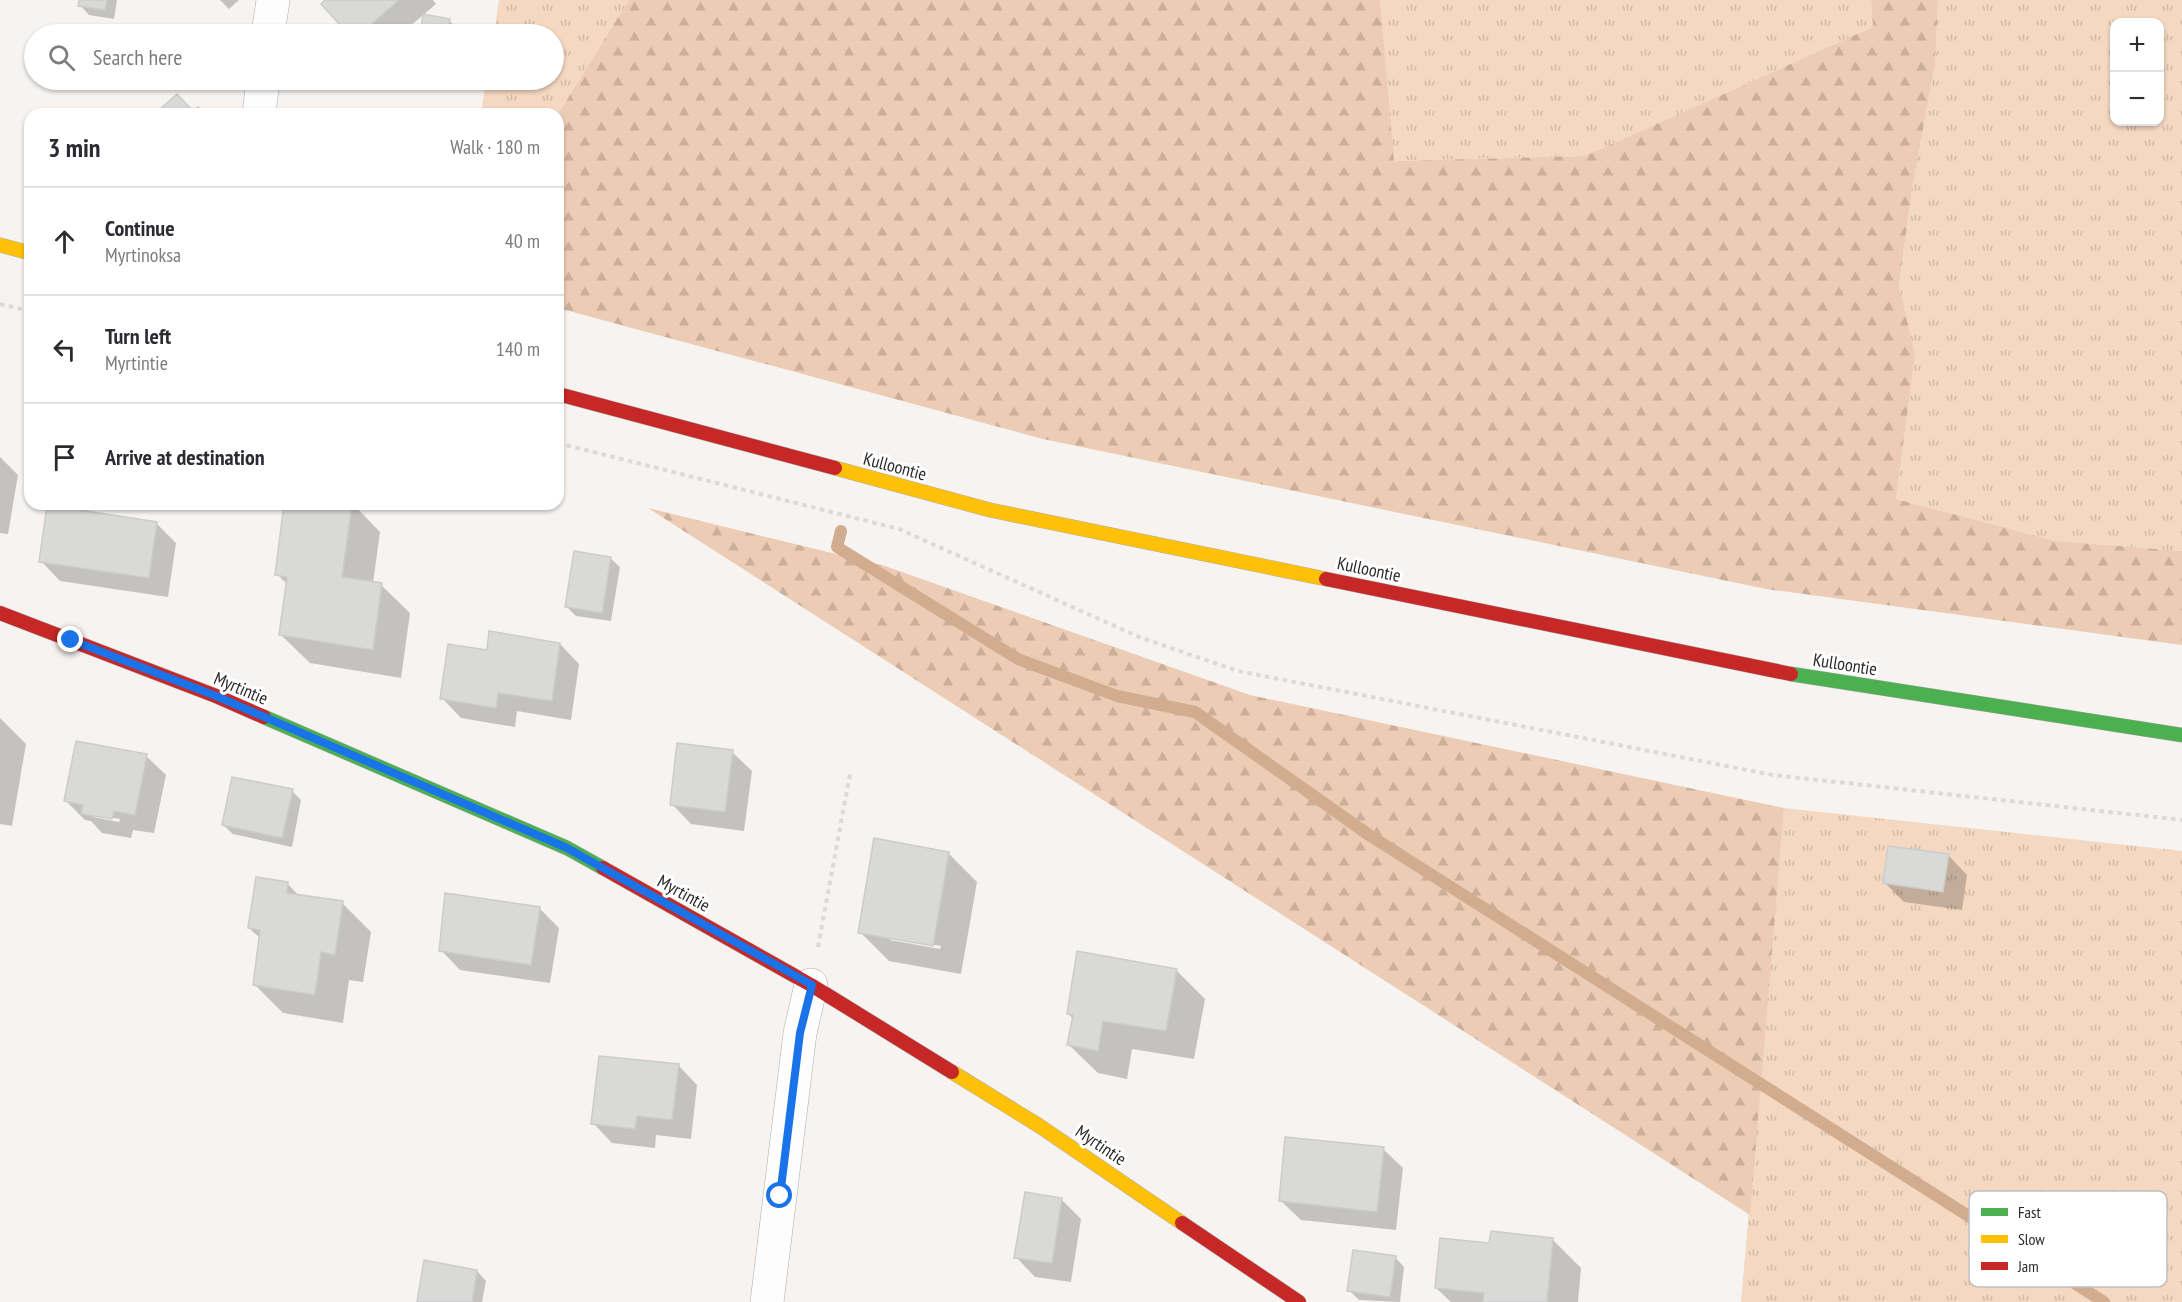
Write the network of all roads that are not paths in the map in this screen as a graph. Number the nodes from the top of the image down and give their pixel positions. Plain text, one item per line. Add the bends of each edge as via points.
1 (273, 0) edge
2 (269, 24) edge
3 (262, 90) edge
4 (260, 108) edge
5 (0, 245) edge
6 (24, 251) edge
7 (564, 396) edge
8 (0, 613) edge
9 (2182, 735) edge
10 (812, 985) junction
11 (767, 1302) edge
12 (1299, 1302) edge

1 - 2 street
3 - 4 street
5 - 6 main road
7 - 9 main road, Kulloontie via 990,510 1786,673
8 - 10 main road, Myrtintie via 216,696 567,848
10 - 11 street via 800,1033
10 - 12 main road, Myrtintie via 1038,1125

